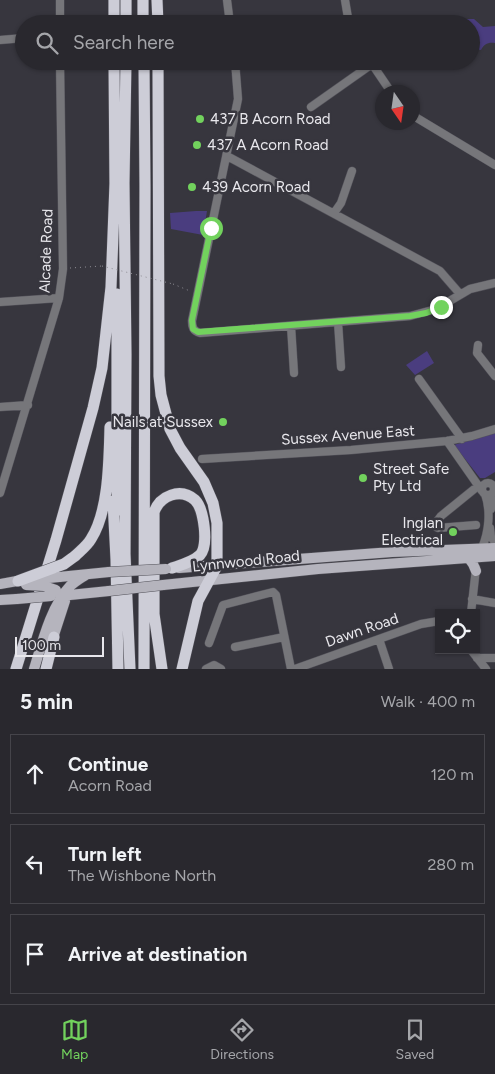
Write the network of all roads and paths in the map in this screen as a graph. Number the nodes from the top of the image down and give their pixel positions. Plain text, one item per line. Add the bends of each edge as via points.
1 (60, 0) edge
2 (114, 0) edge
3 (126, 0) edge
4 (143, 0) edge
5 (157, 0) edge
6 (227, 0) edge
7 (345, 0) edge
8 (60, 15) edge
9 (114, 15) edge
10 (126, 15) edge
11 (143, 15) edge
12 (158, 15) edge
13 (229, 15) edge
14 (348, 15) edge
15 (15, 39) edge
16 (0, 40) edge
17 (60, 70) edge
18 (114, 70) edge
19 (126, 70) edge
20 (144, 70) edge
21 (158, 70) edge
22 (236, 70) edge
23 (361, 70) edge
24 (376, 70) edge
25 (386, 85) edge
26 (311, 107) dead end
27 (420, 121) edge
28 (227, 156) junction
29 (495, 165) edge
30 (352, 171) dead end
31 (115, 183) junction
32 (334, 213) junction
33 (63, 269) junction
34 (159, 270) junction
35 (495, 283) edge
36 (117, 291) junction
37 (460, 294) junction
38 (198, 295) junction
39 (59, 298) junction
40 (0, 302) edge
41 (338, 322) junction
42 (290, 326) junction
43 (478, 345) dead end
44 (341, 367) dead end
45 (294, 373) dead end
46 (495, 376) edge
47 (419, 379) dead end
48 (28, 405) junction
49 (0, 407) edge
50 (495, 429) edge
51 (462, 439) junction
52 (446, 441) junction
53 (202, 459) dead end
54 (109, 462) junction
55 (144, 471) junction
56 (495, 476) edge
57 (488, 488) edge
58 (0, 493) edge
59 (476, 525) dead end
60 (495, 542) edge
61 (495, 548) edge
62 (495, 552) edge
63 (125, 554) junction
64 (476, 554) junction
65 (495, 556) edge
66 (217, 566) junction
67 (169, 568) junction
68 (476, 571) joint
69 (86, 575) junction
70 (210, 579) junction
71 (17, 582) junction
72 (0, 584) edge
73 (60, 594) junction
74 (7, 600) edge
75 (472, 600) junction
76 (495, 603) edge
77 (471, 609) edge
78 (435, 622) edge
79 (54, 637) junction
80 (284, 637) junction
81 (379, 639) junction
82 (209, 643) dead end
83 (235, 647) dead end
84 (474, 654) edge
85 (477, 658) junction
86 (495, 658) edge
87 (16, 669) edge
88 (34, 669) edge
89 (42, 669) edge
90 (46, 669) edge
91 (118, 669) edge
92 (130, 669) edge
93 (144, 669) edge
94 (162, 669) edge
95 (182, 669) edge
96 (206, 669) edge
97 (221, 669) edge
98 (293, 669) edge
99 (389, 669) edge
100 (486, 669) edge

1 - 8 street
2 - 9 highway
3 - 10 highway
4 - 11 highway
5 - 12 highway
6 - 13 street
7 - 14 street
15 - 16 street
17 - 33 street, Alcade Road
18 - 31 highway
19 - 63 highway
20 - 55 highway
21 - 34 highway
22 - 28 street via 239,95
23 - 26 street
24 - 25 street
27 - 29 street
28 - 32 street
28 - 38 street
30 - 32 street
31 - 36 highway
31 - 87 highway via 111,287 102,368 56,540
32 - 37 street via 440,271
33 - 38 path, bridge via 102,266 173,284
33 - 39 street, Alcade Road
34 - 55 highway
34 - 66 highway via 161,396 175,440 204,482 213,503 217,523
35 - 37 street
36 - 54 highway
36 - 63 highway via 117,493
37 - 41 street via 426,313
38 - 42 street via 192,324 193,329 200,333
39 - 40 street
39 - 48 street, Alcade Road
41 - 42 street
41 - 44 street
42 - 45 street
43 - 46 street via 477,353
47 - 51 street
48 - 49 street
48 - 58 street, Alcade Road
50 - 51 street, Sussex Avenue East
51 - 52 street, Sussex Avenue East
52 - 53 street, Sussex Avenue East
52 - 57 street
54 - 71 highway, bridge via 103,512 91,540 64,564
54 - 91 highway via 116,558
55 - 93 highway
56 - 57 street
57 - 59 street via 441,516 435,524 438,528
57 - 60 street via 490,534
57 - 64 street via 486,537
61 - 64 main road, Lynnwood Road
62 - 64 main road
63 - 92 highway
64 - 65 main road, Lynnwood Road
64 - 66 main road, Lynnwood Road via 450,548
64 - 68 main road via 473,564
64 - 70 main road, Lynnwood Road
66 - 67 main road, Lynnwood Road
66 - 70 highway
67 - 69 main road, Lynnwood Road, bridge
67 - 94 highway via 200,555 204,550 198,504 180,494 166,496 154,512 154,614
68 - 75 street
69 - 71 main road, Lynnwood Road, bridge
69 - 73 main road
70 - 73 main road, Lynnwood Road, bridge
70 - 95 highway via 198,601
71 - 72 main road, Lynnwood Road
71 - 73 main road, bridge via 44,586
73 - 74 main road, Lynnwood Road, bridge
73 - 79 main road
73 - 88 main road
75 - 76 street
75 - 77 street
78 - 81 street, Dawn Road
79 - 89 main road
79 - 90 highway
80 - 82 street via 276,595 272,592 223,605
80 - 83 street
80 - 98 street
81 - 98 street, Dawn Road
81 - 99 street
84 - 85 street
85 - 86 street
85 - 100 street
96 - 97 street via 214,665

